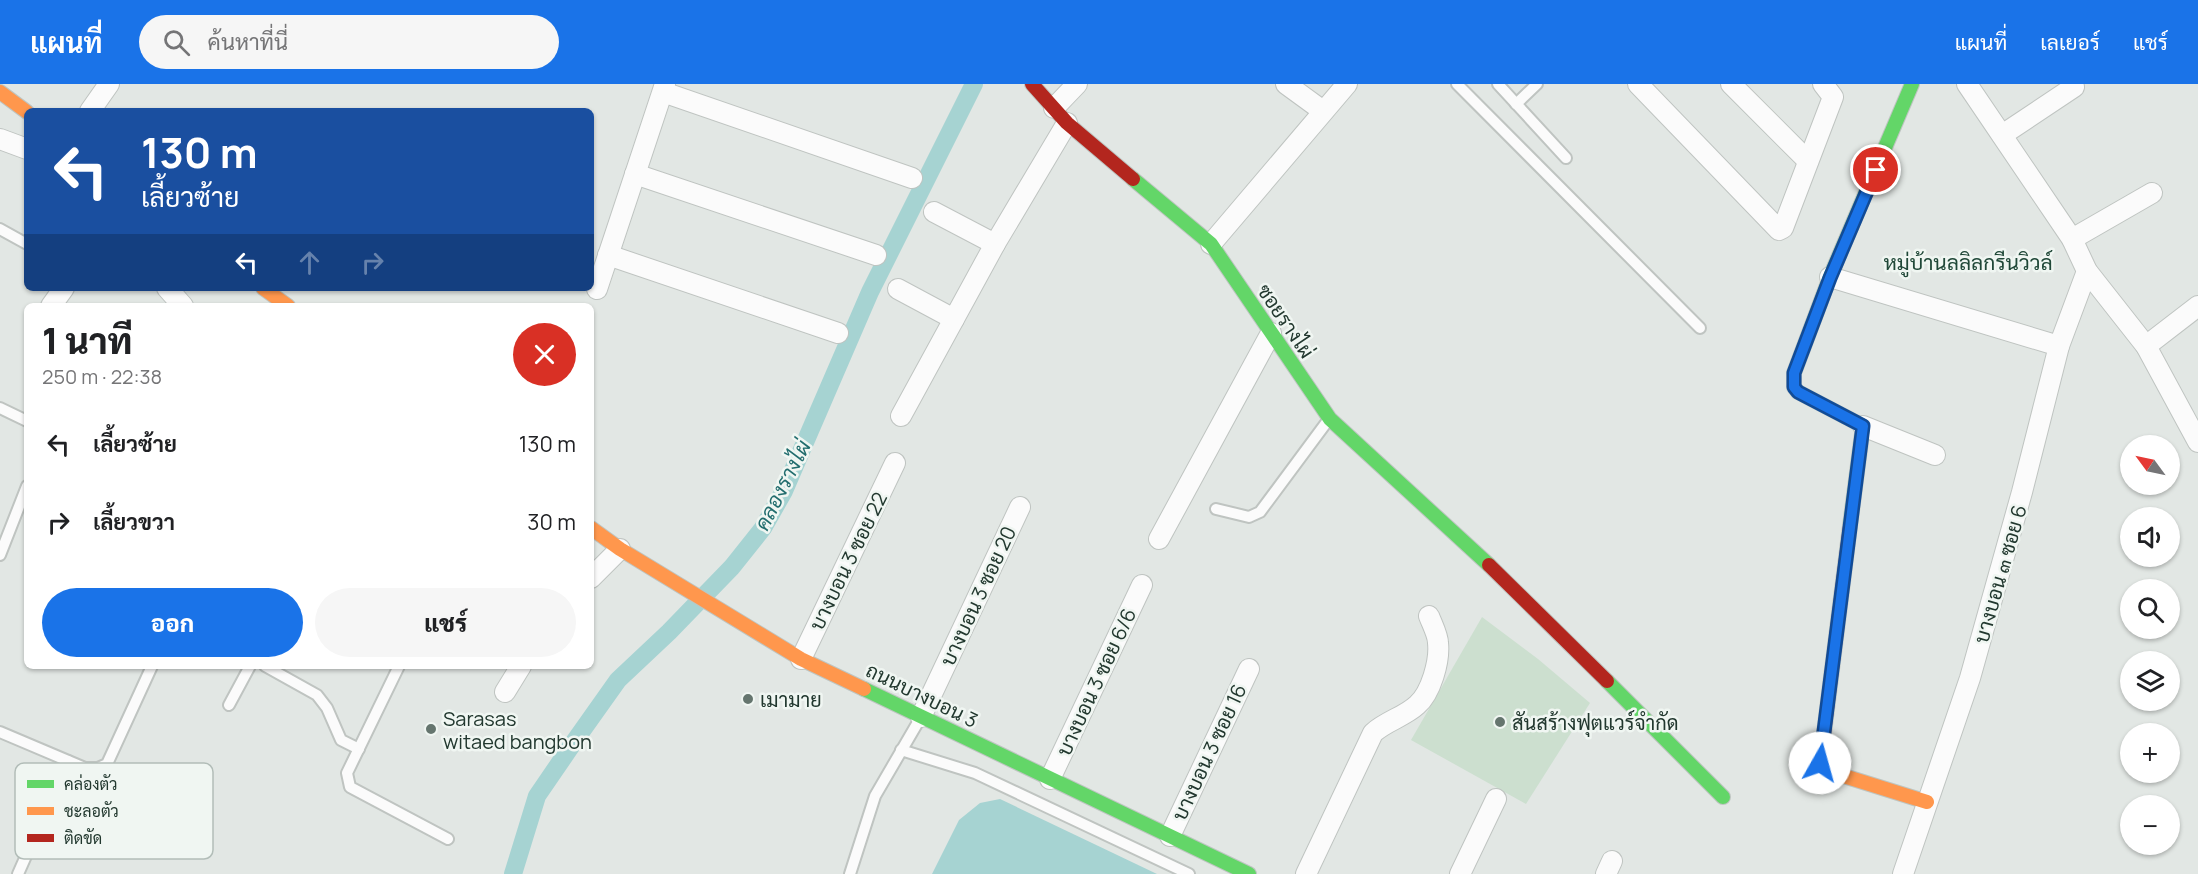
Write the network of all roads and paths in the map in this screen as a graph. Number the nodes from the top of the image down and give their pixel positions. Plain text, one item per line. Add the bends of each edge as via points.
1 (109, 84) edge
2 (1032, 84) edge
3 (1077, 84) edge
4 (1286, 84) edge
5 (1347, 84) edge
6 (1457, 84) edge
7 (1498, 84) edge
8 (1537, 84) edge
9 (1638, 84) edge
10 (1731, 84) edge
11 (1823, 84) edge
12 (1912, 84) edge
13 (1967, 84) edge
14 (2074, 87) dead end
15 (664, 88) edge
16 (0, 92) edge
17 (1516, 104) junction
18 (92, 108) edge
19 (1054, 108) junction
20 (24, 110) edge
21 (1323, 111) junction
22 (1067, 123) junction
23 (2002, 135) junction
24 (0, 139) edge
25 (24, 148) edge
26 (1566, 158) dead end
27 (1808, 161) junction
28 (635, 174) junction
29 (912, 178) dead end
30 (2152, 193) dead end
31 (934, 212) dead end
32 (0, 229) edge
33 (2072, 239) junction
34 (24, 242) edge
35 (995, 244) junction
36 (1211, 244) junction
37 (608, 255) junction
38 (876, 255) dead end
39 (2087, 272) junction
40 (1830, 278) junction
41 (597, 289) dead end
42 (898, 289) dead end
43 (267, 291) edge
44 (284, 303) edge
45 (2198, 306) edge
46 (954, 319) junction
47 (1700, 328) dead end
48 (838, 333) dead end
49 (1271, 333) junction
50 (2059, 346) junction
51 (2145, 346) junction
52 (0, 408) edge
53 (901, 416) dead end
54 (1330, 419) junction
55 (24, 420) edge
56 (1863, 426) junction
57 (2198, 442) edge
58 (1935, 455) dead end
59 (895, 463) dead end
60 (24, 494) edge
61 (1020, 507) dead end
62 (1216, 509) dead end
63 (594, 530) edge
64 (1159, 539) dead end
65 (620, 549) junction
66 (0, 555) edge
67 (594, 575) edge
68 (1142, 585) dead end
69 (1429, 616) dead end
70 (801, 659) junction
71 (151, 669) edge
72 (248, 669) edge
73 (270, 669) edge
74 (398, 669) edge
75 (519, 669) edge
76 (1249, 669) dead end
77 (505, 692) dead end
78 (229, 705) dead end
79 (921, 717) junction
80 (0, 732) edge
81 (359, 748) junction
82 (901, 750) junction
83 (68, 761) joint
84 (74, 763) edge
85 (107, 763) edge
86 (1050, 779) junction
87 (1723, 797) dead end
88 (1496, 799) dead end
89 (1927, 802) junction
90 (1170, 836) junction
91 (448, 839) dead end
92 (25, 859) edge
93 (18, 874) edge
94 (850, 874) edge
95 (1189, 874) edge
96 (1249, 874) edge
97 (1306, 874) edge
98 (1460, 874) edge
99 (1903, 874) edge

1 - 18 street
2 - 19 street, ซอยรางไผ่
3 - 19 street
4 - 21 street
5 - 21 street
6 - 47 lane
7 - 17 lane
8 - 17 lane
9 - 27 street via 1779,230
10 - 27 street
11 - 27 street via 1833,97
12 - 40 street
13 - 23 street
14 - 23 street
15 - 28 street
15 - 29 street
16 - 20 street
17 - 26 lane
19 - 22 street, ซอยรางไผ่
21 - 36 street
22 - 35 street
22 - 36 street, ซอยรางไผ่
23 - 33 street
24 - 25 street
28 - 37 street
28 - 38 street
30 - 33 street
31 - 35 street
32 - 34 lane
33 - 39 street
35 - 46 street
36 - 49 street, ซอยรางไผ่
37 - 41 street
37 - 48 street
39 - 50 street, บางบอน ๓ ซอย 6
39 - 51 street
40 - 50 street
40 - 56 street via 1794,373 1794,387
42 - 46 street
43 - 44 street
45 - 51 street
46 - 53 street
49 - 54 street, ซอยรางไผ่
49 - 64 street
50 - 89 street, บางบอน ๓ ซอย 6 via 1970,678
51 - 57 street
52 - 55 lane
54 - 62 lane via 1260,512 1249,517
54 - 87 street, ซอยรางไผ่ via 1507,581
56 - 58 street
56 - 89 street via 1820,763 1831,772
59 - 70 street, บางบอน 3 ซอย 22
60 - 66 lane
61 - 79 street, บางบอน 3 ซอย 20
63 - 65 street, ถนนบางบอน 3
65 - 67 street
65 - 70 street, ถนนบางบอน 3
68 - 86 street, บางบอน 3 ซอย 6/6
69 - 97 street via 1438,643 1434,674 1417,705 1373,733
70 - 79 street, ถนนบางบอน 3
71 - 85 lane
72 - 78 lane
73 - 81 lane via 317,695 341,740
74 - 81 lane
75 - 77 street
76 - 90 street, บางบอน 3 ซอย 16
79 - 82 lane
79 - 86 street, ถนนบางบอน 3
80 - 83 lane
81 - 91 lane via 348,772 350,787
82 - 94 lane via 875,796
82 - 95 lane via 975,773
83 - 84 lane
86 - 90 street, ถนนบางบอน 3
88 - 98 street
89 - 99 street, บางบอน ๓ ซอย 6
90 - 96 street, ถนนบางบอน 3
92 - 93 lane

